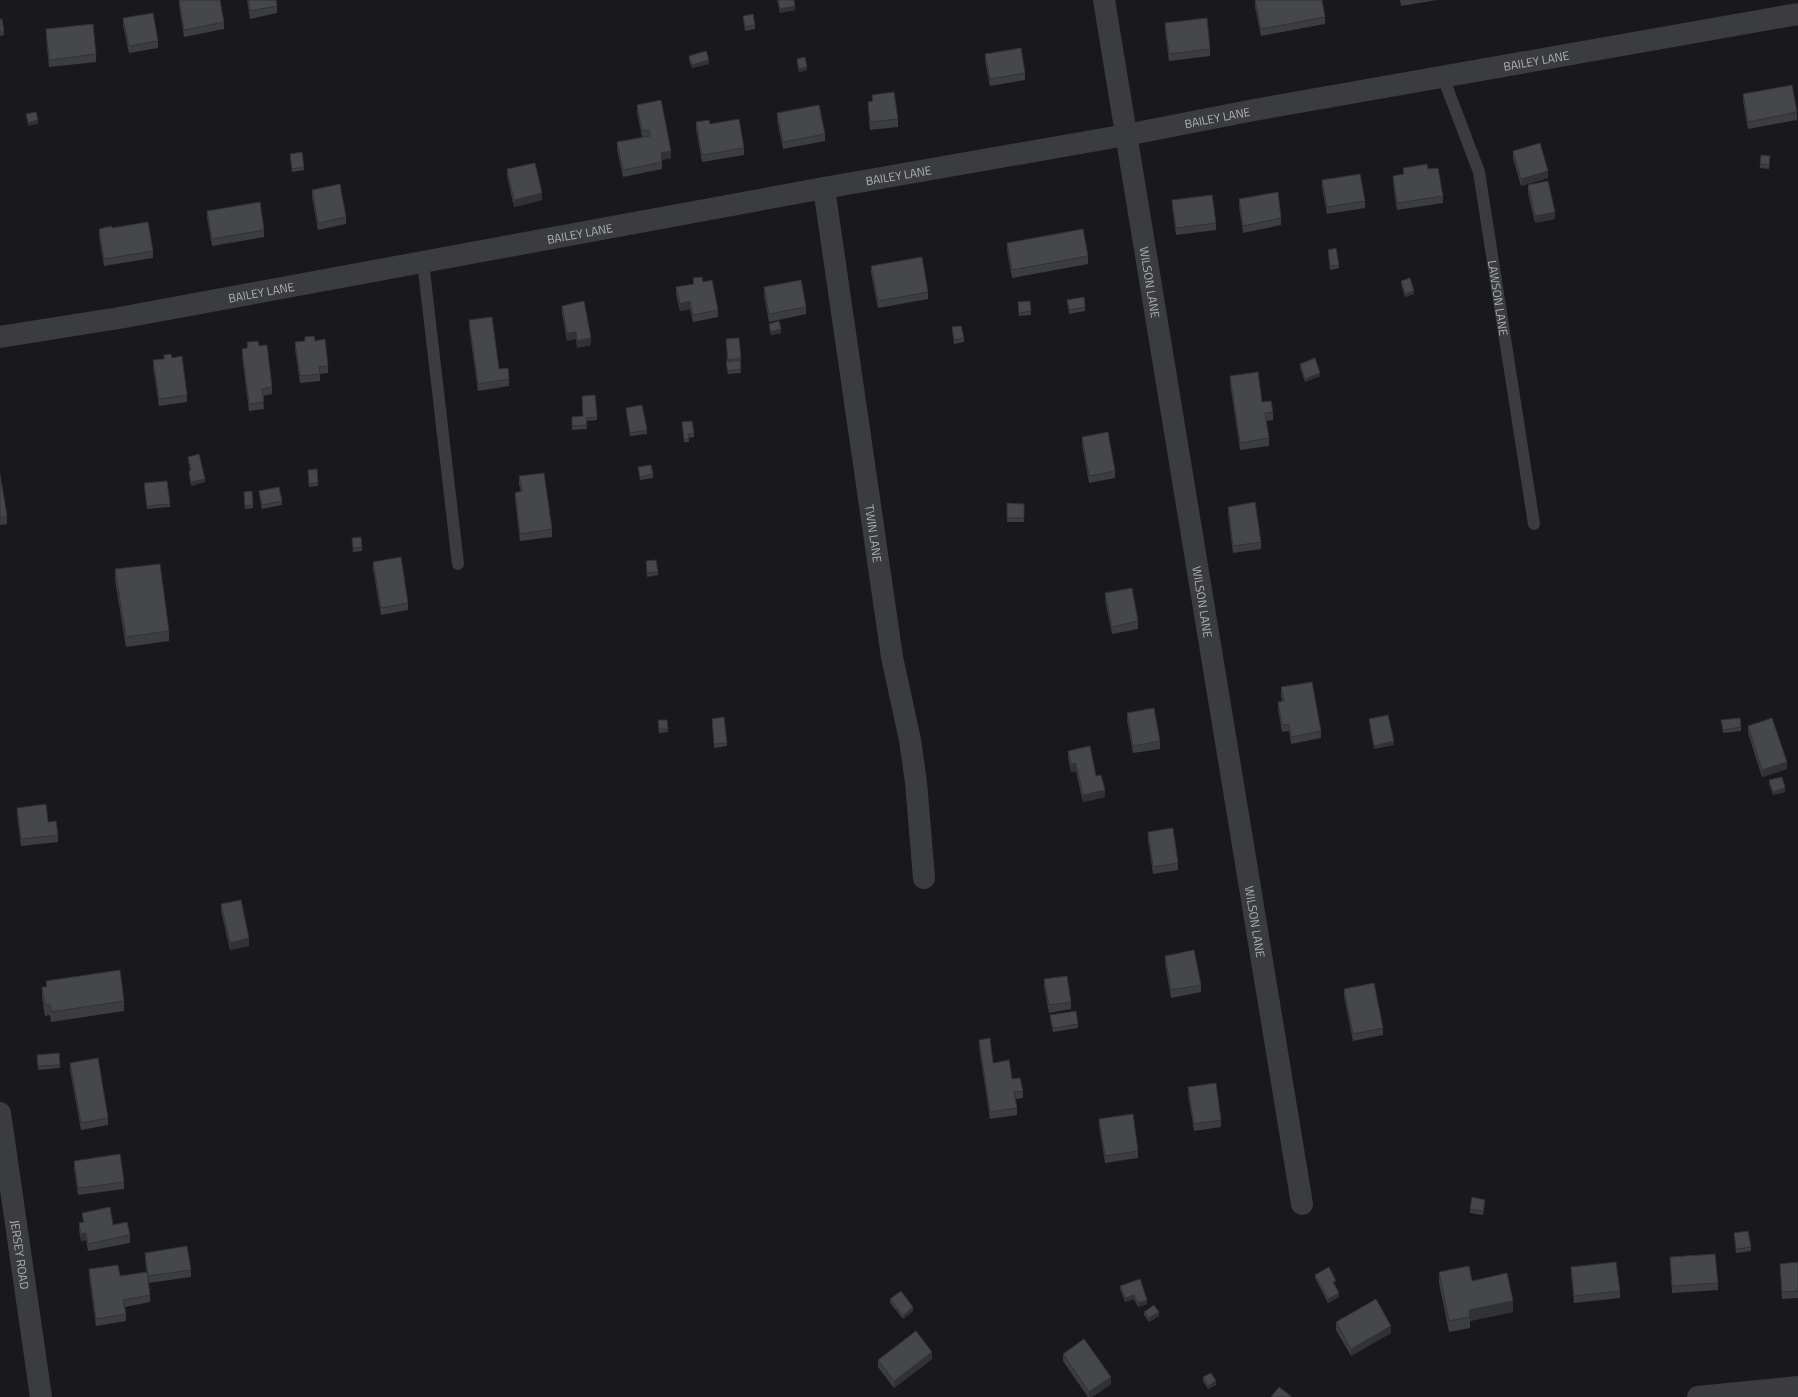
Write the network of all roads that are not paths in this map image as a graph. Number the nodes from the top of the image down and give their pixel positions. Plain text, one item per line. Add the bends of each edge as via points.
1 (1104, 0) edge
2 (1798, 14) edge
3 (1443, 77) junction
4 (1126, 135) junction
5 (824, 188) junction
6 (423, 262) junction
7 (0, 337) edge
8 (1534, 524) dead end
9 (458, 564) dead end
10 (924, 878) dead end
11 (0, 1113) edge
12 (1302, 1204) dead end
13 (1798, 1387) edge
14 (40, 1397) edge
15 (1698, 1397) edge

1 - 4 street, WILSON LANE
2 - 3 street, BAILEY LANE
3 - 4 street, BAILEY LANE
3 - 8 lane, LAWSON LANE via 1479,172
4 - 5 street, BAILEY LANE
4 - 12 street, WILSON LANE
5 - 6 street, BAILEY LANE
5 - 10 street, TWIN LANE via 892,657 910,740
6 - 7 street, BAILEY LANE via 119,318
6 - 9 lane
11 - 14 street, JERSEY ROAD
13 - 15 street

